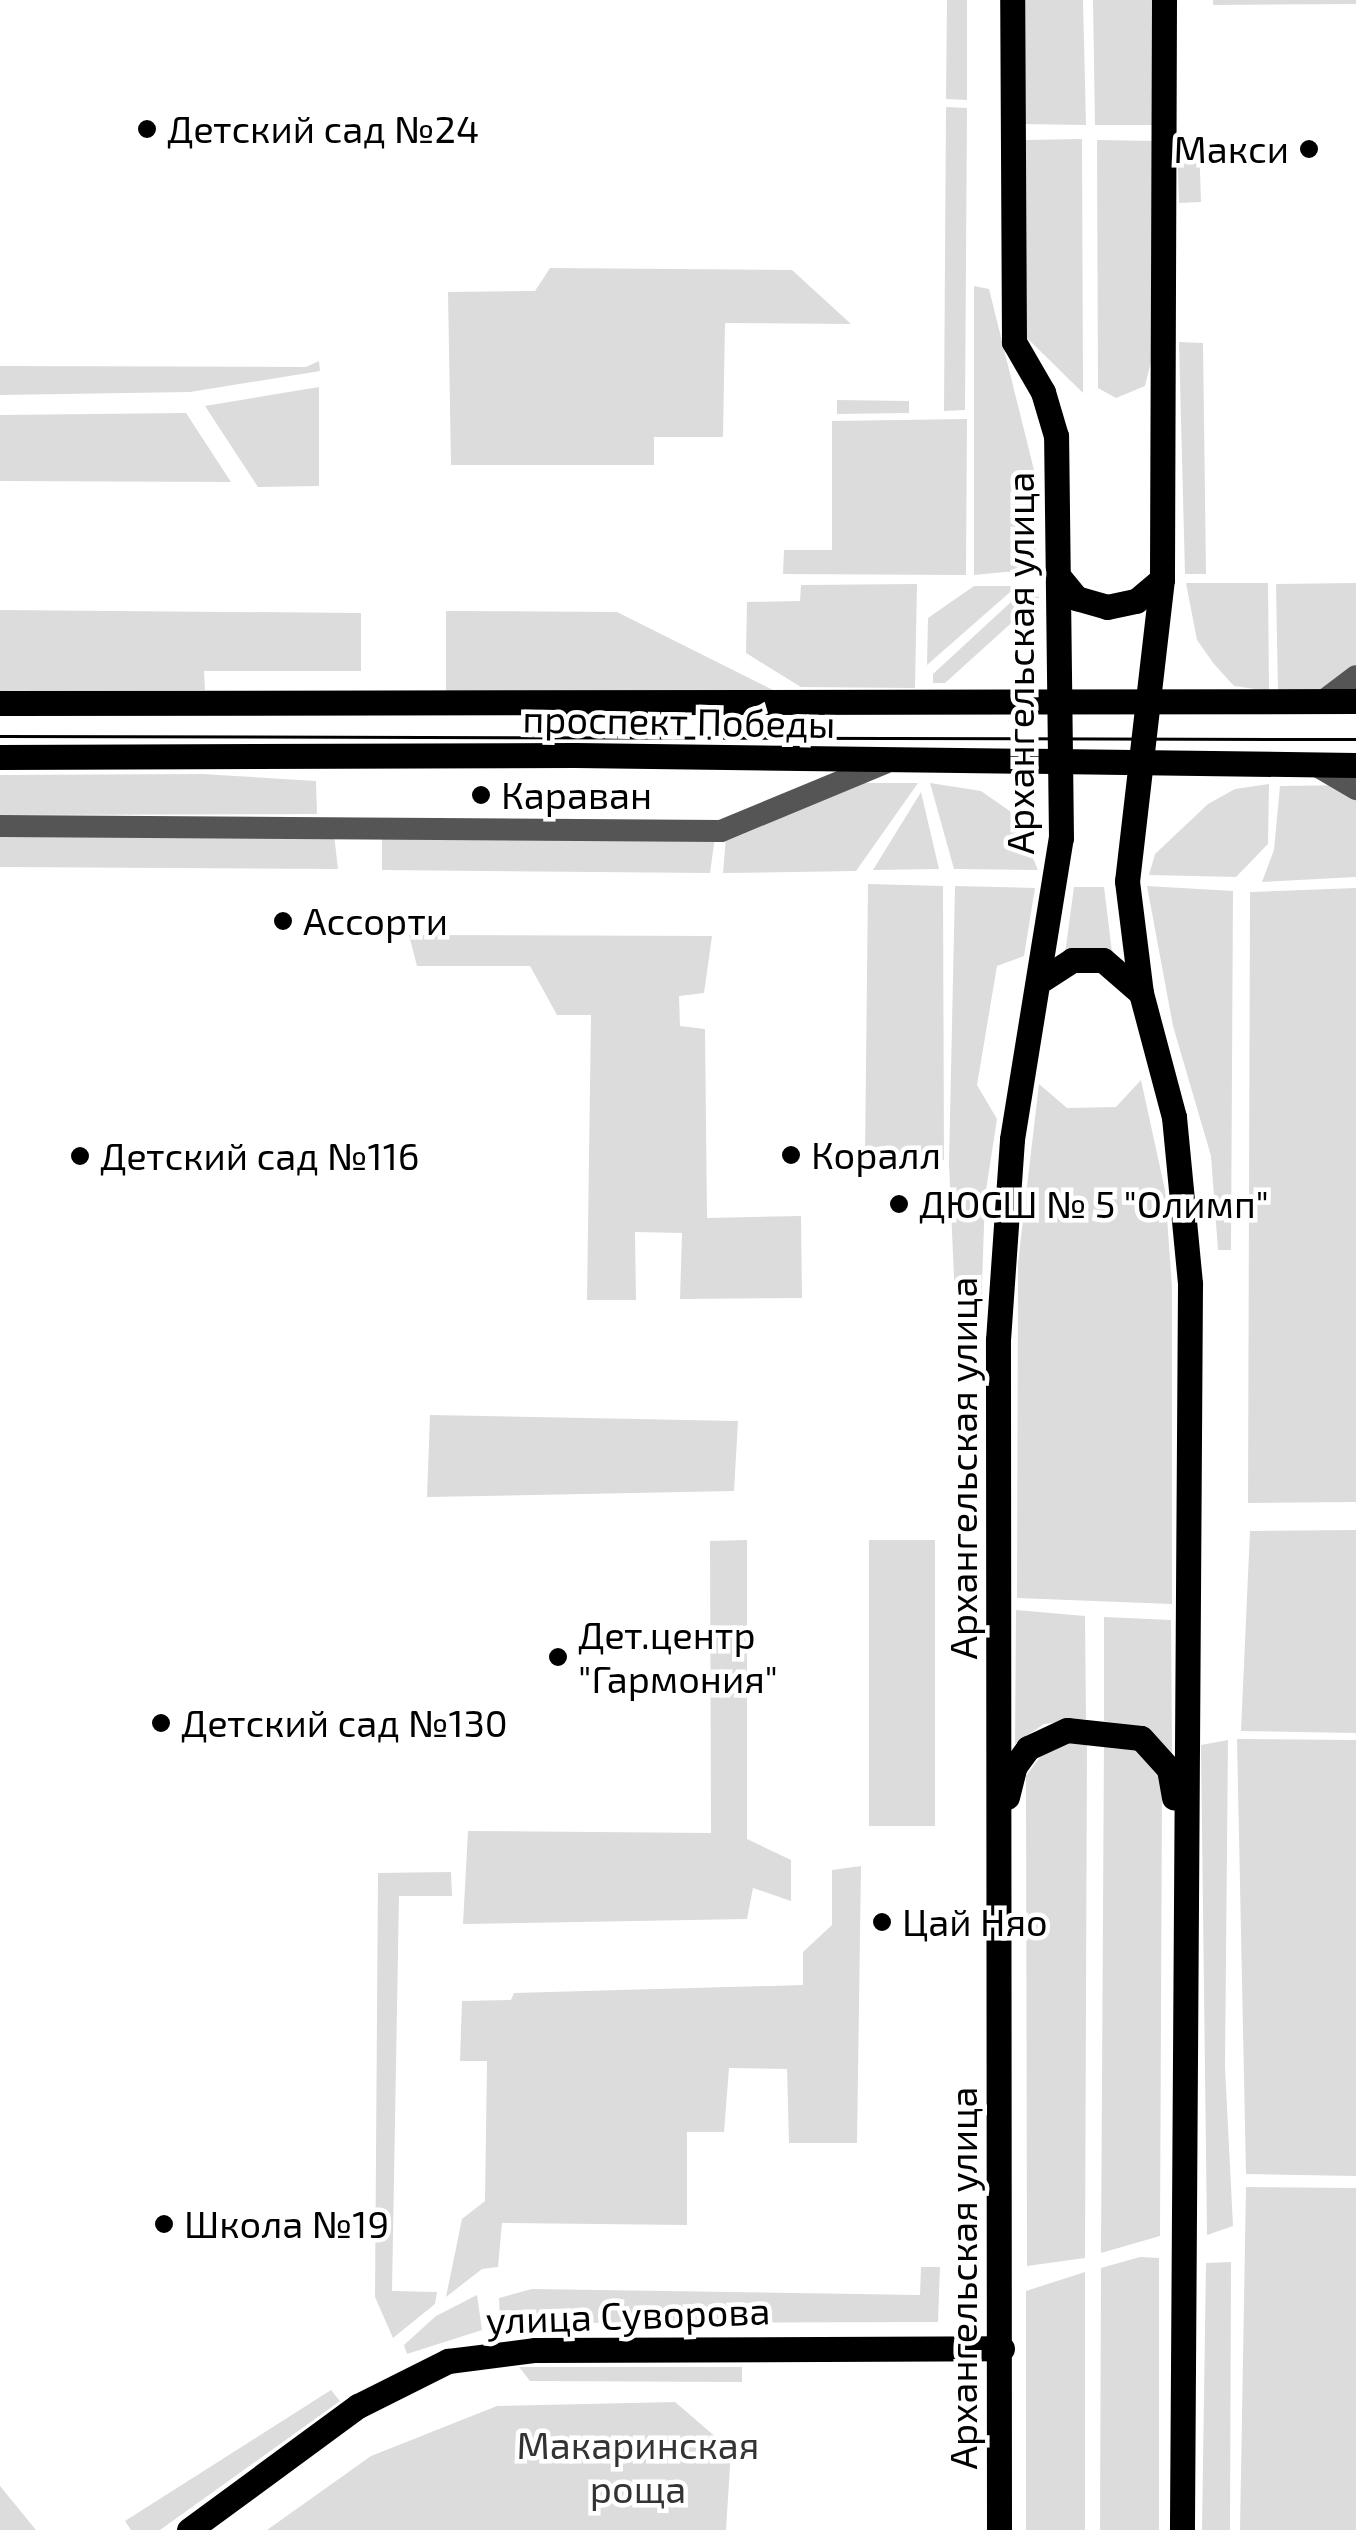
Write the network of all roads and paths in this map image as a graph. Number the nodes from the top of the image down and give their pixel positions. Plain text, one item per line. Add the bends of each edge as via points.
1 (1012, 0) edge
2 (1164, 0) edge
3 (1060, 578) junction
4 (1162, 579) junction
5 (1356, 676) edge
6 (1324, 701) junction
7 (1148, 702) junction
8 (1356, 702) edge
9 (0, 703) edge
10 (1061, 703) junction
11 (0, 757) edge
12 (884, 764) junction
13 (1356, 765) edge
14 (1061, 766) junction
15 (1315, 766) junction
16 (1138, 767) junction
17 (1356, 789) edge
18 (0, 826) edge
19 (1042, 978) junction
20 (1141, 993) junction
21 (999, 1833) junction
22 (1183, 1847) junction
23 (1002, 2348) junction
24 (189, 2530) edge
25 (999, 2530) edge
26 (1182, 2530) edge

1 - 3 main road, Архангельская улица via 1014,342 1043,392 1056,436
2 - 4 main road
3 - 4 main road via 1076,598 1106,607 1136,601
3 - 10 main road, Архангельская улица
4 - 7 main road
5 - 6 street
6 - 7 main road, проспект Победы
6 - 8 main road, проспект Победы
7 - 10 main road, проспект Победы
7 - 16 main road
9 - 10 main road, проспект Победы
10 - 14 main road, Архангельская улица
11 - 12 main road, проспект Победы via 575,755
12 - 14 main road, проспект Победы
12 - 18 street via 721,831
13 - 15 main road, проспект Победы
14 - 16 main road, проспект Победы
14 - 19 main road, Архангельская улица via 1057,880
15 - 16 main road, проспект Победы
15 - 17 street
16 - 20 main road via 1128,880
19 - 20 main road via 1072,960 1102,960
19 - 21 main road, Архангельская улица via 1012,1139 1001,1264
20 - 22 main road via 1174,1117 1190,1284
21 - 22 main road via 1015,1766 1028,1748 1067,1730 1125,1733 1157,1750 1169,1769
21 - 23 main road, Архангельская улица
22 - 26 main road
23 - 24 main road, улица Суворова via 535,2350 448,2361 358,2406
23 - 25 main road, Архангельская улица

